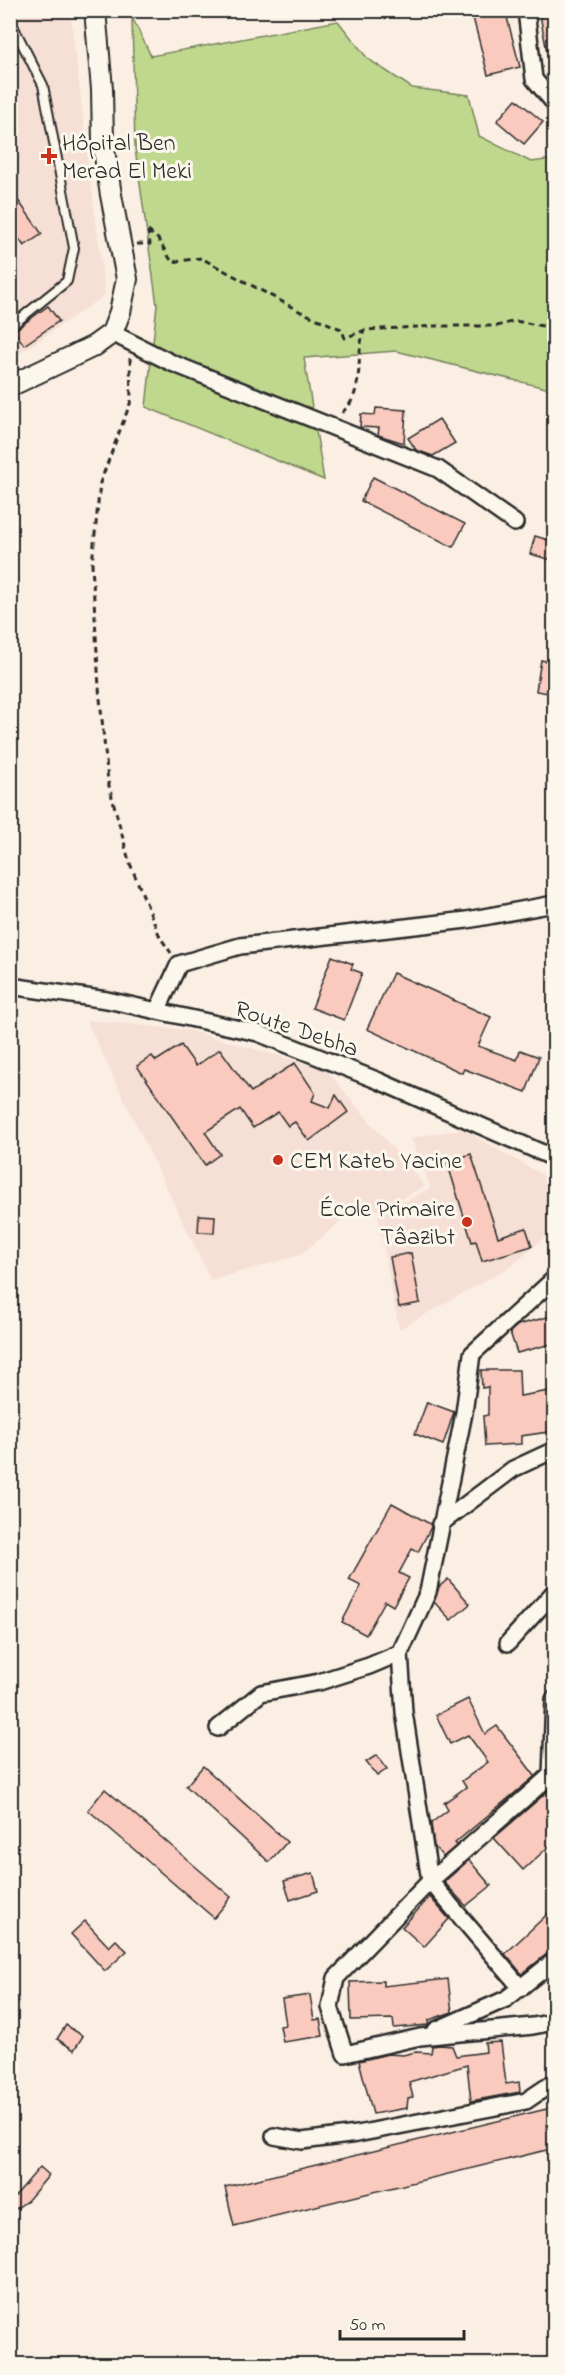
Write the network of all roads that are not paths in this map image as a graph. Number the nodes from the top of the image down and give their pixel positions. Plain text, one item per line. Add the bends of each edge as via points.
1 (95, 10) edge
2 (526, 10) edge
3 (10, 21) edge
4 (555, 103) edge
5 (10, 327) edge
6 (112, 333) junction
7 (10, 386) edge
8 (515, 523) dead end
9 (555, 904) edge
10 (10, 986) edge
11 (157, 1011) junction
12 (555, 1158) edge
13 (555, 1279) edge
14 (555, 1450) edge
15 (440, 1524) junction
16 (555, 1592) edge
17 (508, 1643) dead end
18 (400, 1653) junction
19 (555, 1699) edge
20 (218, 1728) dead end
21 (430, 1881) junction
22 (555, 1961) edge
23 (521, 1988) junction
24 (555, 2022) edge
25 (533, 2026) junction
26 (555, 2029) edge
27 (420, 2037) junction
28 (555, 2082) edge
29 (274, 2136) dead end

1 - 6 street via 103,143 128,279
2 - 4 street via 534,79
3 - 5 lane via 43,85 74,248 67,281
6 - 7 street via 94,346
6 - 8 street via 172,363 438,469
9 - 11 street via 467,920 240,946 179,964
10 - 11 street, Route Debha
11 - 12 street, Route Debha via 258,1033
13 - 15 street via 472,1354 464,1413
14 - 15 street via 513,1469
15 - 18 street via 428,1592
16 - 17 street
18 - 20 street via 319,1682 261,1693
18 - 21 street via 404,1712
19 - 21 street via 551,1775
21 - 23 street
21 - 27 street via 336,1978 330,2007 345,2054
22 - 23 street
23 - 27 street via 506,2000
24 - 25 street
25 - 26 street
25 - 27 street
28 - 29 street via 526,2101 357,2134 302,2141

